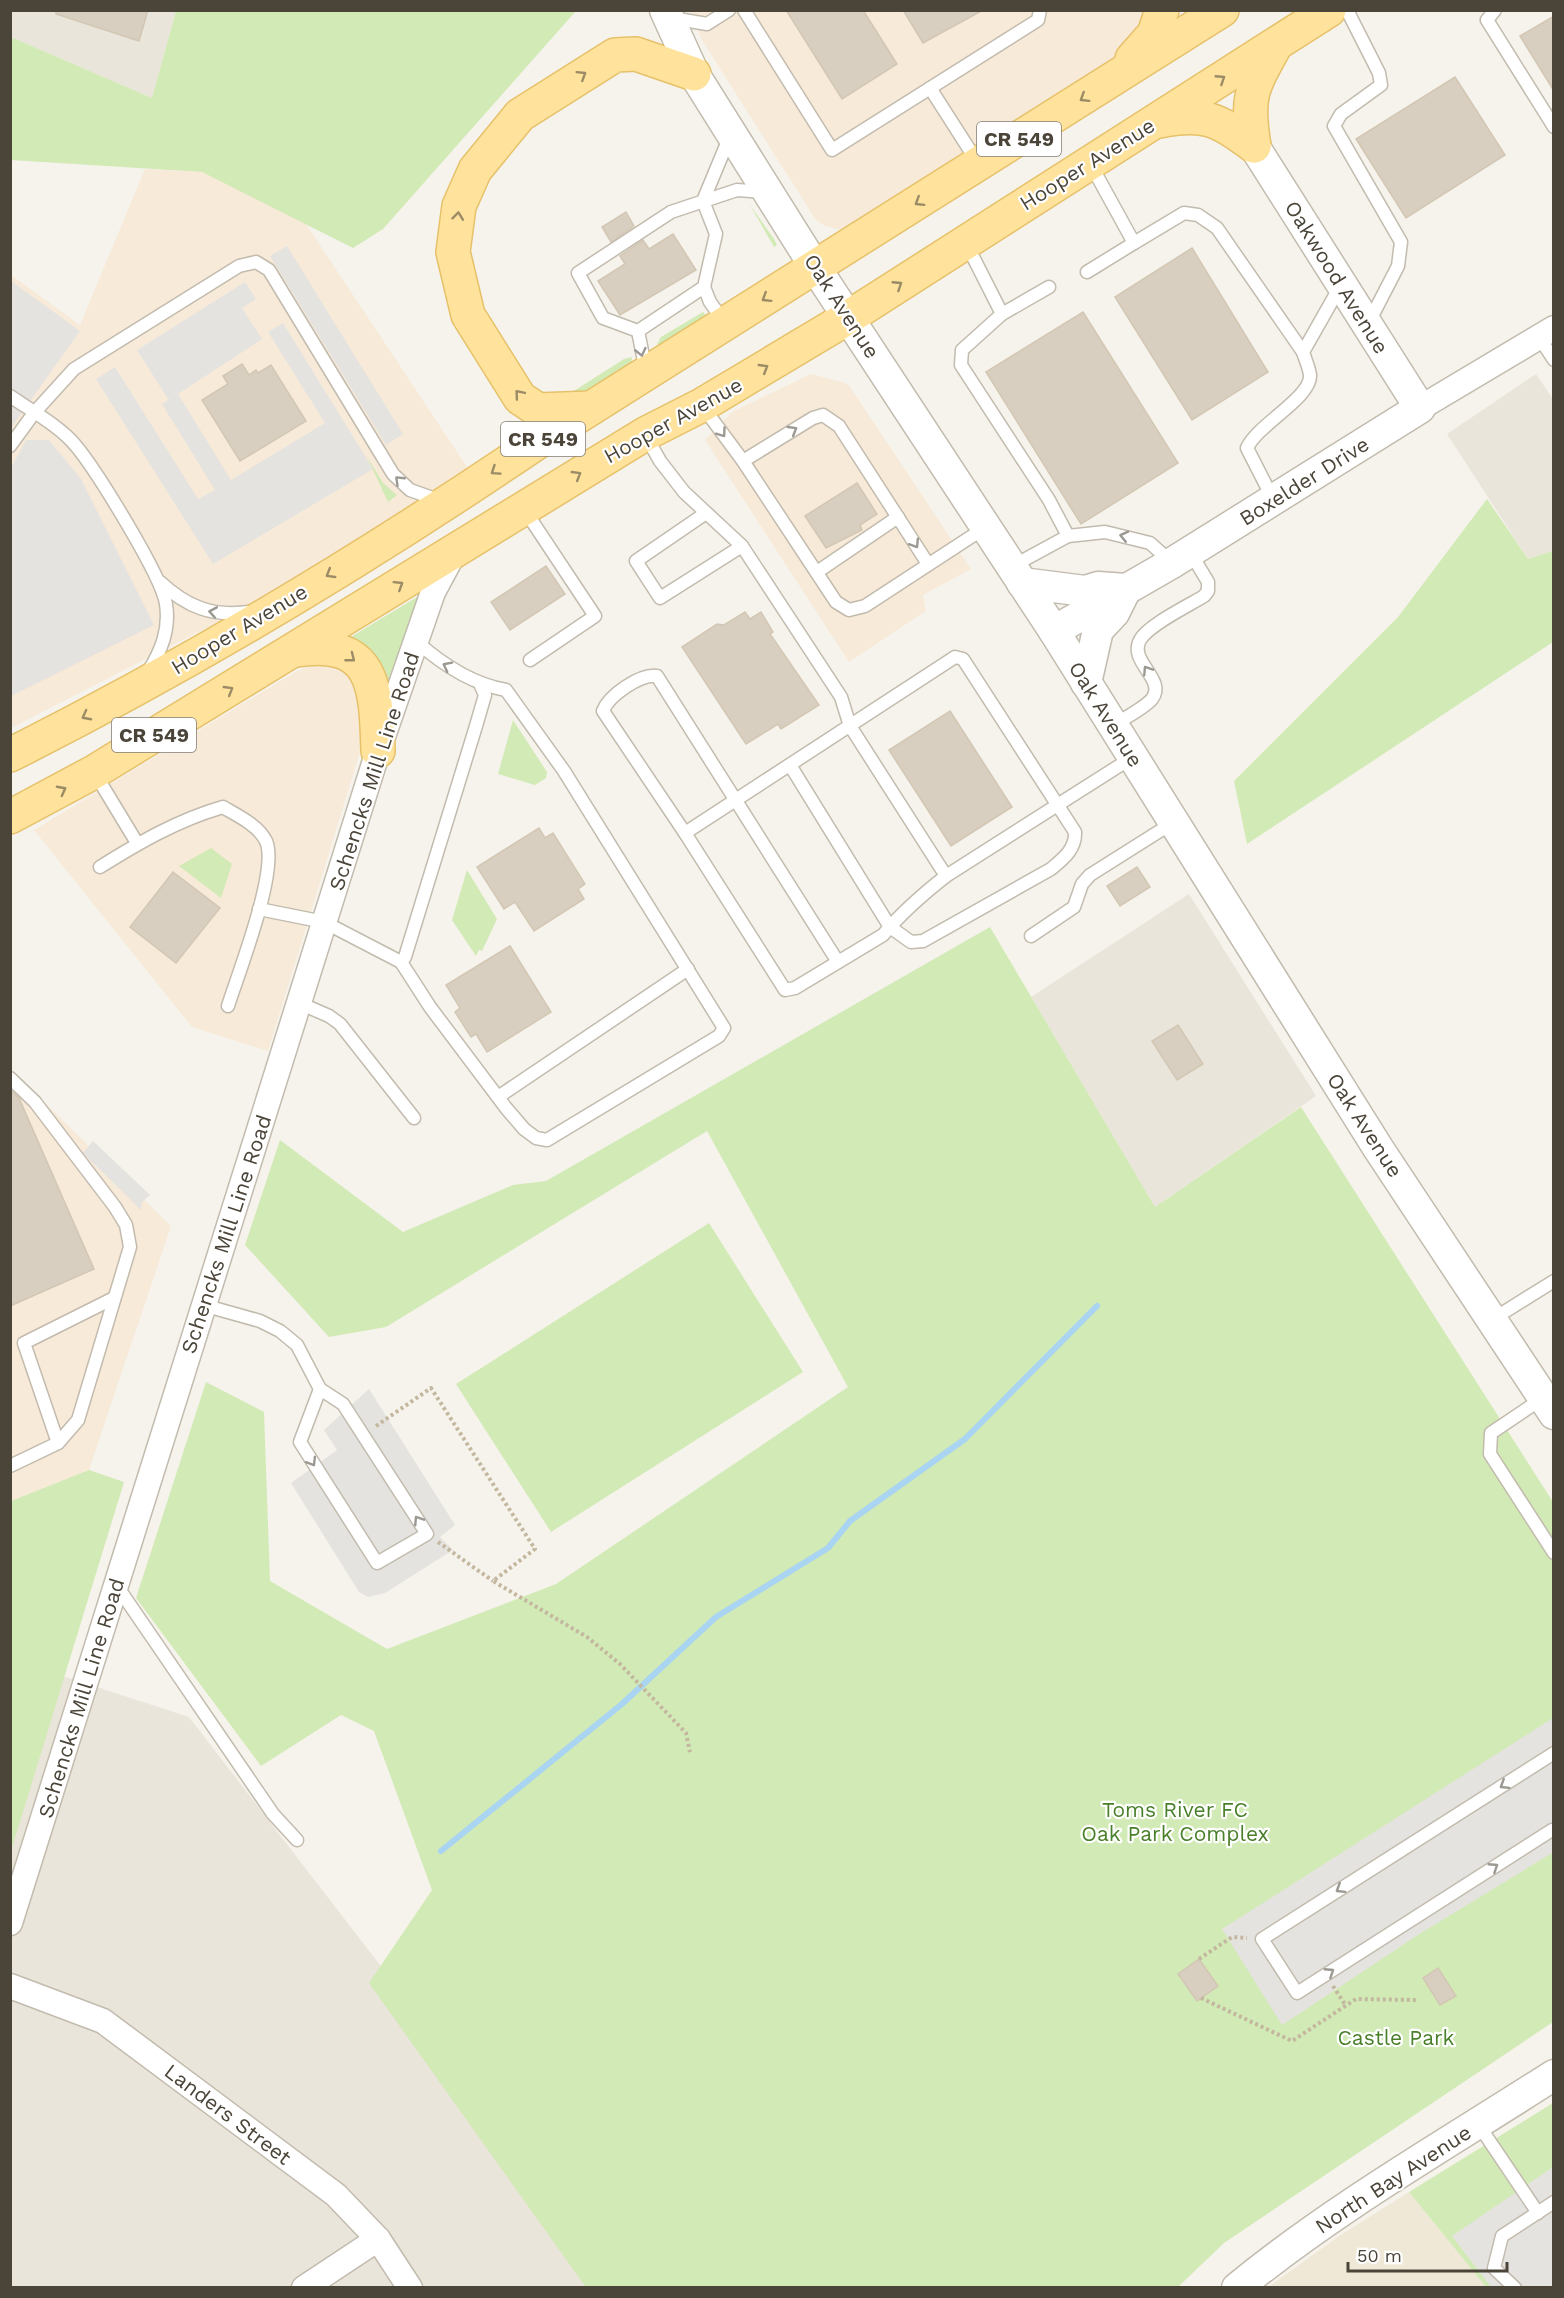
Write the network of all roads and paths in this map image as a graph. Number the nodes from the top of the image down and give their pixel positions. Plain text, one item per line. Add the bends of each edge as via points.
1 (729, 10) edge
2 (744, 10) edge
3 (1040, 10) edge
4 (1162, 10) edge
5 (1222, 10) edge
6 (1329, 10) edge
7 (1347, 10) edge
8 (1495, 10) edge
9 (666, 14) edge
10 (1276, 44) junction
11 (694, 74) junction
12 (1112, 81) junction
13 (930, 88) junction
14 (1154, 122) junction
15 (1554, 127) edge
16 (731, 132) junction
17 (1254, 146) junction
18 (1089, 163) junction
19 (978, 164) junction
20 (769, 192) junction
21 (703, 201) junction
22 (965, 241) junction
23 (1134, 243) junction
24 (815, 267) junction
25 (1087, 272) dead end
26 (1342, 284) junction
27 (704, 287) junction
28 (1050, 287) dead end
29 (1002, 314) junction
30 (849, 317) junction
31 (726, 323) junction
32 (1367, 325) junction
33 (638, 331) junction
34 (1546, 333) edge
35 (1303, 352) junction
36 (1554, 360) edge
37 (647, 374) junction
38 (10, 396) edge
39 (702, 405) junction
40 (592, 408) junction
41 (1420, 408) junction
42 (34, 413) junction
43 (645, 434) junction
44 (10, 446) edge
45 (743, 461) junction
46 (1274, 500) junction
47 (448, 503) junction
48 (523, 508) junction
49 (706, 513) junction
50 (898, 517) junction
51 (986, 527) junction
52 (1068, 536) junction
53 (742, 546) junction
54 (456, 550) junction
55 (1181, 558) junction
56 (928, 564) junction
57 (817, 572) junction
58 (1017, 575) junction
59 (159, 581) junction
60 (1126, 589) junction
61 (271, 610) junction
62 (1053, 631) junction
63 (417, 642) junction
64 (296, 650) junction
65 (530, 660) dead end
66 (1086, 683) junction
67 (481, 686) junction
68 (137, 689) junction
69 (850, 726) junction
70 (1113, 726) junction
71 (378, 751) junction
72 (10, 755) edge
73 (1132, 757) junction
74 (790, 765) junction
75 (94, 772) junction
76 (736, 799) junction
77 (1058, 804) junction
78 (10, 817) edge
79 (1174, 822) junction
80 (685, 833) junction
81 (137, 843) junction
82 (100, 867) dead end
83 (946, 876) junction
84 (259, 909) junction
85 (324, 922) junction
86 (890, 927) junction
87 (1031, 936) dead end
88 (400, 962) junction
89 (838, 962) junction
90 (688, 969) junction
91 (299, 1003) junction
92 (228, 1006) dead end
93 (10, 1078) edge
94 (498, 1097) junction
95 (414, 1118) dead end
96 (1554, 1281) edge
97 (114, 1298) junction
98 (203, 1305) junction
99 (1493, 1319) junction
100 (320, 1389) junction
101 (1548, 1406) edge
102 (364, 1435) junction
103 (58, 1443) junction
104 (10, 1466) edge
105 (427, 1534) junction
106 (1554, 1553) edge
107 (494, 1581) junction
108 (117, 1586) junction
109 (690, 1752) dead end
110 (1554, 1753) edge
111 (1553, 1830) edge
112 (297, 1840) dead end
113 (10, 1923) edge
114 (1262, 1939) junction
115 (1199, 1959) dead end
116 (10, 1986) edge
117 (1201, 1998) dead end
118 (1416, 2000) dead end
119 (1554, 2075) edge
120 (1478, 2124) junction
121 (1554, 2202) edge
122 (1538, 2212) junction
123 (378, 2239) junction
124 (303, 2288) edge
125 (410, 2288) edge
126 (1237, 2288) edge
127 (1515, 2288) edge

1 - 9 lane via 707,24
2 - 13 lane via 832,150
3 - 13 lane via 1038,20
4 - 12 main road via 1154,34
5 - 12 main road, Hooper Avenue / CR 549
6 - 10 main road, Hooper Avenue / CR 549
7 - 32 lane via 1382,85 1341,114 1334,126 1401,242 1398,266
8 - 15 lane via 1486,20
9 - 11 street, Oak Avenue
14 -> 10 main road, Hooper Avenue / CR 549
10 - 17 main road via 1256,81 1248,110
11 - 16 street, Oak Avenue
40 -> 11 main road via 538,410 520,398 468,315 453,252 459,206 475,170 520,115 615,55 636,54
12 -> 19 main road, Hooper Avenue / CR 549
13 - 19 lane
14 - 17 main road via 1188,116 1222,123
14 - 18 main road, Hooper Avenue / CR 549
16 - 20 street, Oak Avenue
16 - 21 lane
17 - 26 street, Oakwood Avenue
18 - 22 main road, Hooper Avenue / CR 549
18 - 23 lane
19 -> 24 main road, Hooper Avenue / CR 549
20 - 21 lane via 737,190
20 - 24 street, Oak Avenue
21 - 27 lane via 716,234
21 - 33 lane via 671,212 578,273 603,318
22 - 29 lane
30 -> 22 main road, Hooper Avenue / CR 549
23 - 25 lane
23 - 35 lane via 1184,213 1208,222 1217,228
24 - 30 street, Oak Avenue
24 -> 31 main road, Hooper Avenue / CR 549
26 - 32 street, Oakwood Avenue
26 - 35 lane
27 - 31 lane
27 - 33 lane
28 - 29 lane
29 - 52 lane via 962,350 962,365
39 -> 30 main road, Hooper Avenue / CR 549
30 - 51 street, Oak Avenue
31 - 37 main road, Hooper Avenue / CR 549
32 - 41 street, Oakwood Avenue
33 -> 37 lane
34 - 36 lane
34 - 41 street, Boxelder Drive
35 - 46 lane via 1310,376 1306,390 1252,436 1247,448
37 - 40 main road, Hooper Avenue / CR 549
38 - 42 lane
39 - 43 main road, Hooper Avenue / CR 549
39 -> 45 lane
40 -> 47 main road, Hooper Avenue / CR 549
41 - 46 street, Boxelder Drive
42 - 44 lane
47 -> 42 lane via 410,490 393,474 269,270 256,262 239,266 74,369
42 - 59 lane via 75,444
48 -> 43 main road, Hooper Avenue / CR 549
43 - 49 lane via 666,469
45 -> 50 lane via 823,415 839,426
45 - 57 lane
46 - 55 street, Boxelder Drive
47 -> 61 main road, Hooper Avenue / CR 549
48 - 54 main road, Hooper Avenue / CR 549
48 - 65 lane via 595,616
49 - 53 lane
49 - 53 lane via 636,561 660,598
50 -> 56 lane
50 - 57 lane
51 - 56 lane
51 - 58 street, Oak Avenue
55 -> 52 lane via 1150,543 1105,532
52 - 58 lane
53 - 69 lane via 841,697
54 - 63 street, Schencks Mill Line Road via 433,592
64 -> 54 main road, Hooper Avenue / CR 549
55 - 60 street, Boxelder Drive
70 -> 55 lane via 1155,693 1155,682 1137,650 1144,634 1208,591 1208,582
56 - 57 lane via 865,606 849,610 836,602
58 - 60 street via 1085,591 1098,587
58 - 62 street, Oak Avenue
61 -> 59 lane via 207,612 179,600
59 - 68 lane via 166,603 165,637
60 - 62 street, Boxelder Drive
60 - 66 street via 1114,613 1098,630
61 - 68 main road, Hooper Avenue / CR 549
62 - 66 street, Oak Avenue
67 -> 63 lane via 440,663
63 - 71 street, Schencks Mill Line Road
64 -> 71 main road via 321,646 338,649 368,674 376,696
75 -> 64 main road, Hooper Avenue / CR 549
66 - 70 street, Oak Avenue
67 - 88 lane via 485,695 476,726 409,945
67 - 90 lane via 506,690 564,771
68 -> 72 main road, Hooper Avenue / CR 549
69 - 74 lane
69 - 77 lane via 955,657 963,659
69 - 83 lane
70 - 73 street, Oak Avenue
71 - 85 street, Schencks Mill Line Road
73 - 77 lane
73 - 79 street, Oak Avenue
74 - 76 lane
74 - 86 lane
78 -> 75 main road, Hooper Avenue / CR 549
75 - 81 lane
76 - 80 lane
76 - 80 lane via 657,676 647,675 607,701 603,711
76 - 89 lane
77 - 83 lane
77 - 86 lane via 1076,840 1067,856 1051,869 923,941 910,942
79 - 87 lane via 1090,875 1082,884 1074,907
79 - 99 street, Oak Avenue via 1378,1148
80 - 89 lane via 784,990 795,988
81 - 82 lane
81 - 84 lane via 186,818 223,807 251,824 266,842 268,864
83 - 86 lane via 904,910
84 - 85 lane
84 - 92 lane
85 - 88 lane
85 - 91 street, Schencks Mill Line Road
86 - 89 lane
88 - 94 lane
90 - 94 lane
90 - 94 lane via 724,1029 719,1036 547,1140 524,1129
91 - 95 lane via 340,1024
91 - 98 street, Schencks Mill Line Road
93 - 97 lane via 35,1102 126,1225 130,1247
96 - 99 lane
97 - 103 lane via 78,1420
97 - 103 lane via 24,1343
98 - 100 lane via 260,1321 280,1331 297,1345
98 - 108 street, Schencks Mill Line Road
99 - 101 street, Oak Avenue
100 - 102 lane via 343,1404
100 -> 105 lane via 300,1442 377,1563
101 - 106 lane via 1491,1433 1490,1454
105 -> 102 lane
102 - 107 path via 431,1388 535,1549
103 - 104 lane
105 - 107 path
107 - 109 path via 587,1637 620,1664 686,1733
108 - 112 lane via 273,1814
108 - 113 street, Schencks Mill Line Road
110 -> 114 lane
114 -> 111 lane via 1297,1993
114 - 115 path via 1232,1937
116 - 123 street, Landers Street via 103,2021 336,2195
117 - 118 path via 1292,2041 1356,1999
119 - 120 street, North Bay Avenue
120 - 122 lane
120 - 126 street, North Bay Avenue via 1278,2254
121 - 122 lane
122 - 127 lane via 1502,2236 1494,2268
123 - 124 street
123 - 125 street, Landers Street

